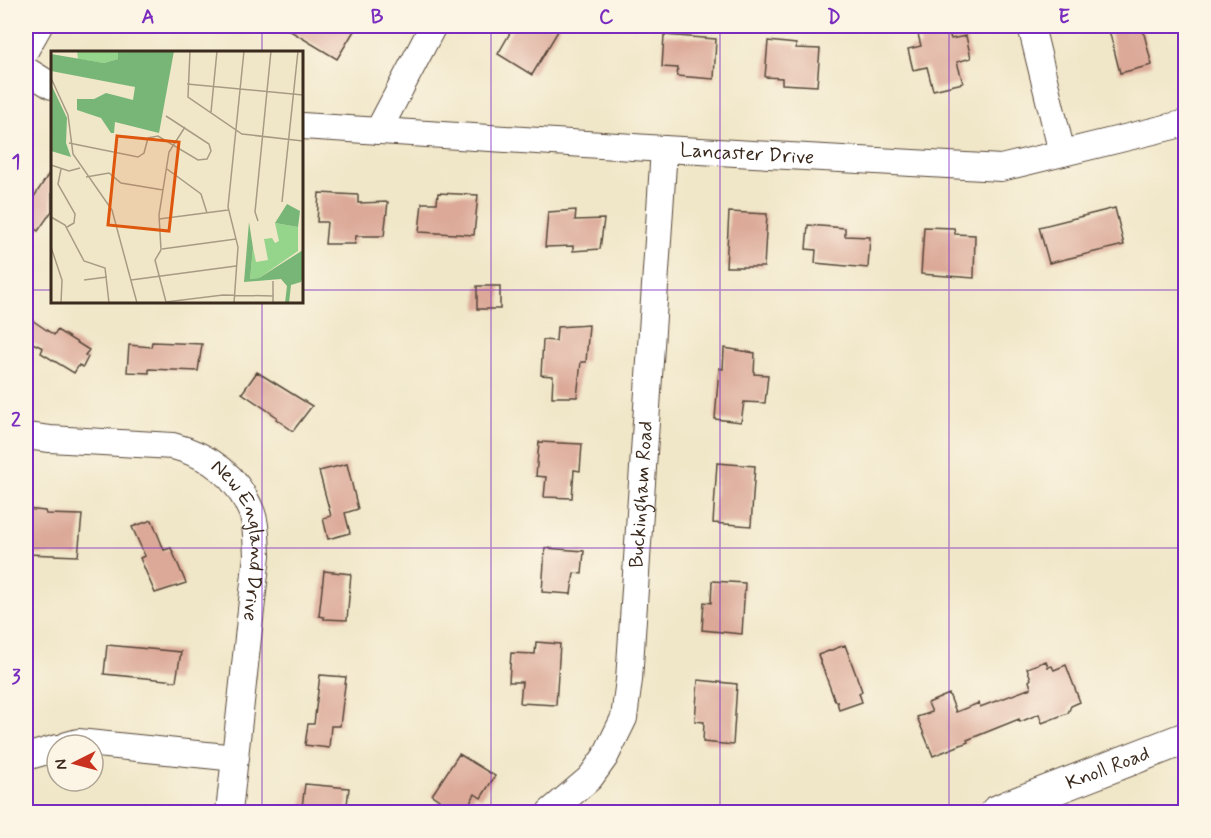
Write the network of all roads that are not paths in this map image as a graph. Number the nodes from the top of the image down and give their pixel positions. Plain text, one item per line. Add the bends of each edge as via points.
1 (39, 26) edge
2 (433, 26) edge
3 (1031, 26) edge
4 (26, 49) edge
5 (26, 70) edge
6 (51, 85) edge
7 (1185, 123) edge
8 (303, 126) edge
9 (378, 130) junction
10 (664, 149) junction
11 (1062, 153) junction
12 (26, 436) edge
13 (1185, 738) edge
14 (105, 745) edge
15 (45, 752) edge
16 (26, 758) edge
17 (236, 758) junction
18 (230, 813) edge
19 (550, 813) edge
20 (996, 813) edge

1 - 4 street
2 - 9 street
3 - 11 street
5 - 6 street
7 - 11 street, Lancaster Drive
8 - 9 street, Lancaster Drive
9 - 10 street, Lancaster Drive
10 - 11 street, Lancaster Drive via 1001,168
10 - 19 street, Buckingham Road via 624,718 590,778
12 - 17 street, New England Drive via 173,446 206,458 238,486 252,513 257,555
13 - 20 street, Knoll Road
14 - 17 street
15 - 16 street
17 - 18 street, New England Drive

